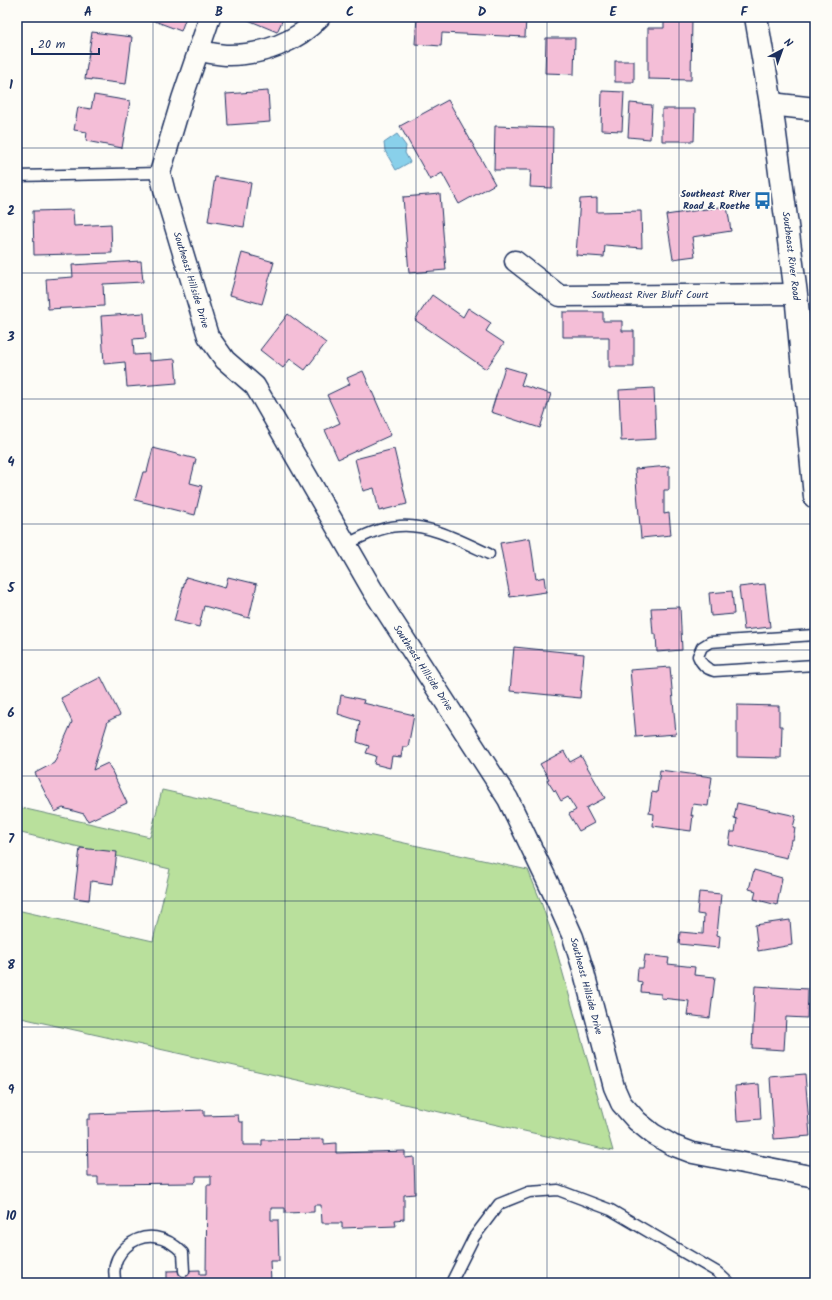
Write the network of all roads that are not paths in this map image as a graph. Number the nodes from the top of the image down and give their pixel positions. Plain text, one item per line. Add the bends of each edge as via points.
1 (210, 17) edge
2 (320, 17) edge
3 (756, 17) edge
4 (198, 51) junction
5 (771, 104) junction
6 (815, 109) edge
7 (160, 173) junction
8 (17, 176) edge
9 (515, 262) dead end
10 (796, 294) junction
11 (815, 496) edge
12 (346, 544) junction
13 (489, 554) dead end
14 (815, 635) edge
15 (815, 665) edge
16 (815, 1177) edge
17 (184, 1271) dead end
18 (116, 1283) edge
19 (451, 1283) edge
20 (729, 1283) edge

1 - 4 street, Southeast Hillside Drive
2 - 4 street via 288,42 258,52 228,55
3 - 5 street, Southeast River Road
4 - 7 street, Southeast Hillside Drive
5 - 6 street
5 - 10 street, Southeast River Road
7 - 8 lane
7 - 12 street, Southeast Hillside Drive via 208,336 225,360 255,386
9 - 10 street, Southeast River Bluff Court via 560,296
10 - 11 street, Southeast River Road
12 - 13 lane via 369,534 399,526 422,527
12 - 16 street, Southeast Hillside Drive via 372,589 508,799 572,937 614,1087 621,1103 637,1121 672,1145 693,1153
14 - 15 lane via 710,642 702,647 698,656 701,663 714,671
17 - 18 lane via 183,1253 176,1245 164,1239 141,1237 118,1256 114,1267
19 - 20 lane via 474,1237 499,1204 529,1192 558,1190 611,1210 717,1272

